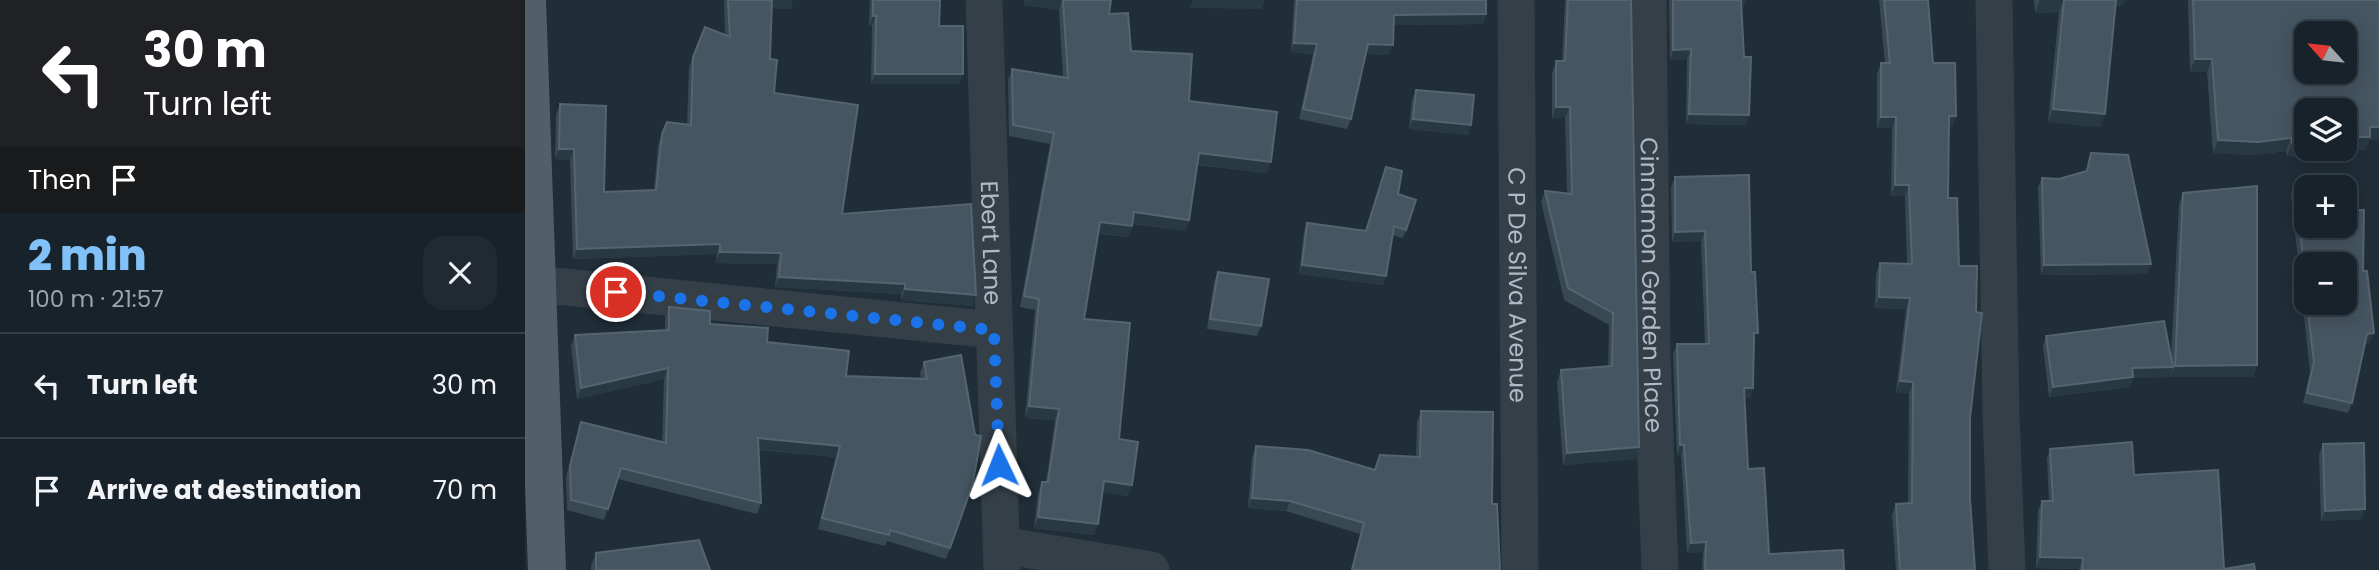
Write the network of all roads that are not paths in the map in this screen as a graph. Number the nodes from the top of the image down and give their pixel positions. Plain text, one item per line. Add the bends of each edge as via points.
1 (527, 0) edge
2 (984, 0) edge
3 (1516, 0) edge
4 (1648, 0) edge
5 (1994, 0) edge
6 (535, 284) junction
7 (994, 330) junction
8 (1002, 558) edge
9 (547, 570) edge
10 (1151, 570) edge
11 (1520, 570) edge
12 (1660, 570) edge
13 (2007, 570) edge

1 - 6 main road
2 - 7 street, Ebert Lane
3 - 11 street, C P De Silva Avenue
4 - 12 street, Cinnamon Garden Place
5 - 13 street
6 - 7 street
6 - 9 main road
7 - 8 street, Ebert Lane
8 - 10 street

